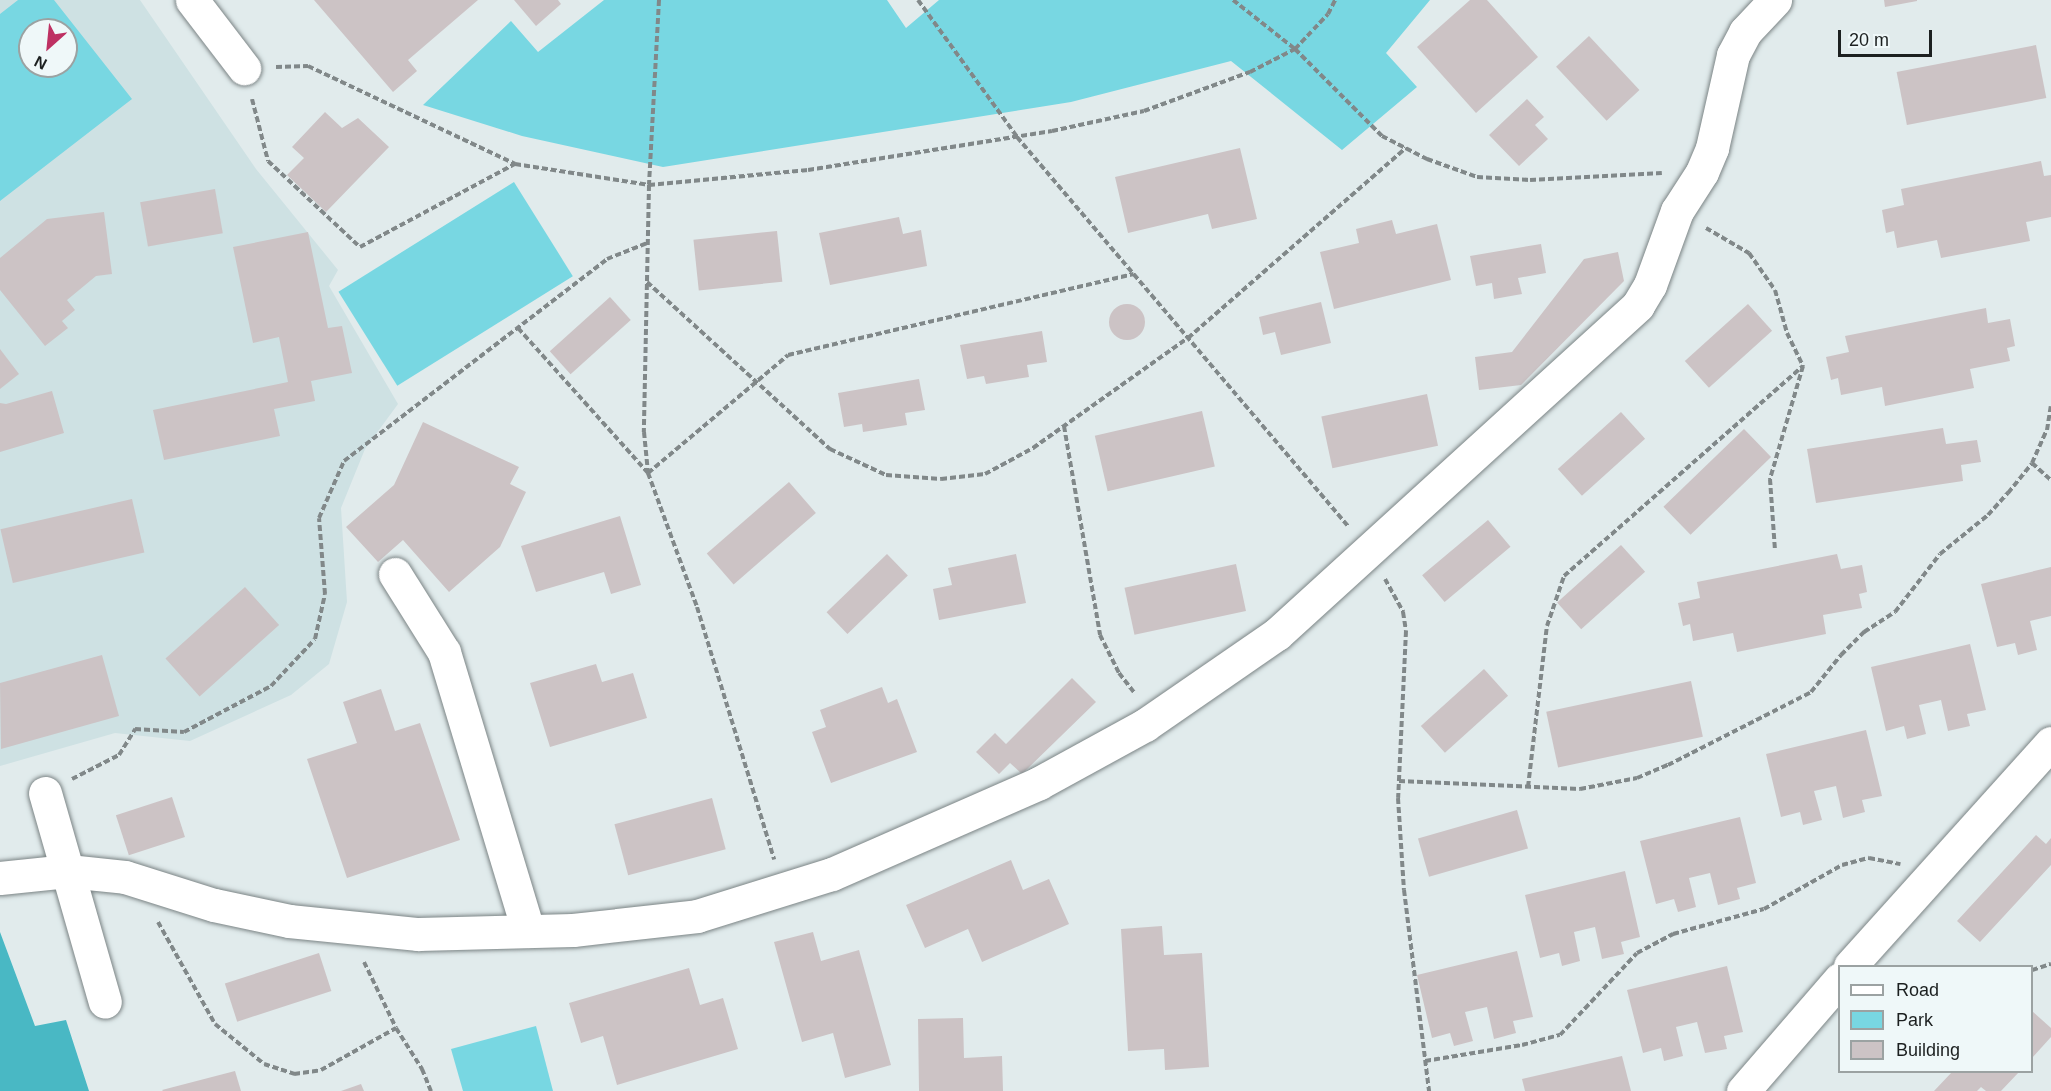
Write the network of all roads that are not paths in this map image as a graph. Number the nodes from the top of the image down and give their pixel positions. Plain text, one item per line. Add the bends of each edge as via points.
1 (192, 0) edge
2 (1775, 0) edge
3 (244, 68) road end
4 (395, 574) dead end
5 (2051, 744) edge
6 (45, 793) road end
7 (68, 871) junction
8 (0, 878) edge
9 (528, 931) junction
10 (1852, 965) edge
11 (1838, 980) edge
12 (105, 1002) dead end
13 (1743, 1091) edge

1 - 3 street
2 - 9 street via 1745,32 1733,55 1712,148 1677,211 1650,285 1638,306 1277,634 1155,718 1039,783 832,874 697,916
4 - 9 street via 444,651
5 - 10 street
6 - 7 street
7 - 8 street
7 - 9 street via 139,881 214,905 289,921 418,934
7 - 12 street
11 - 13 street

